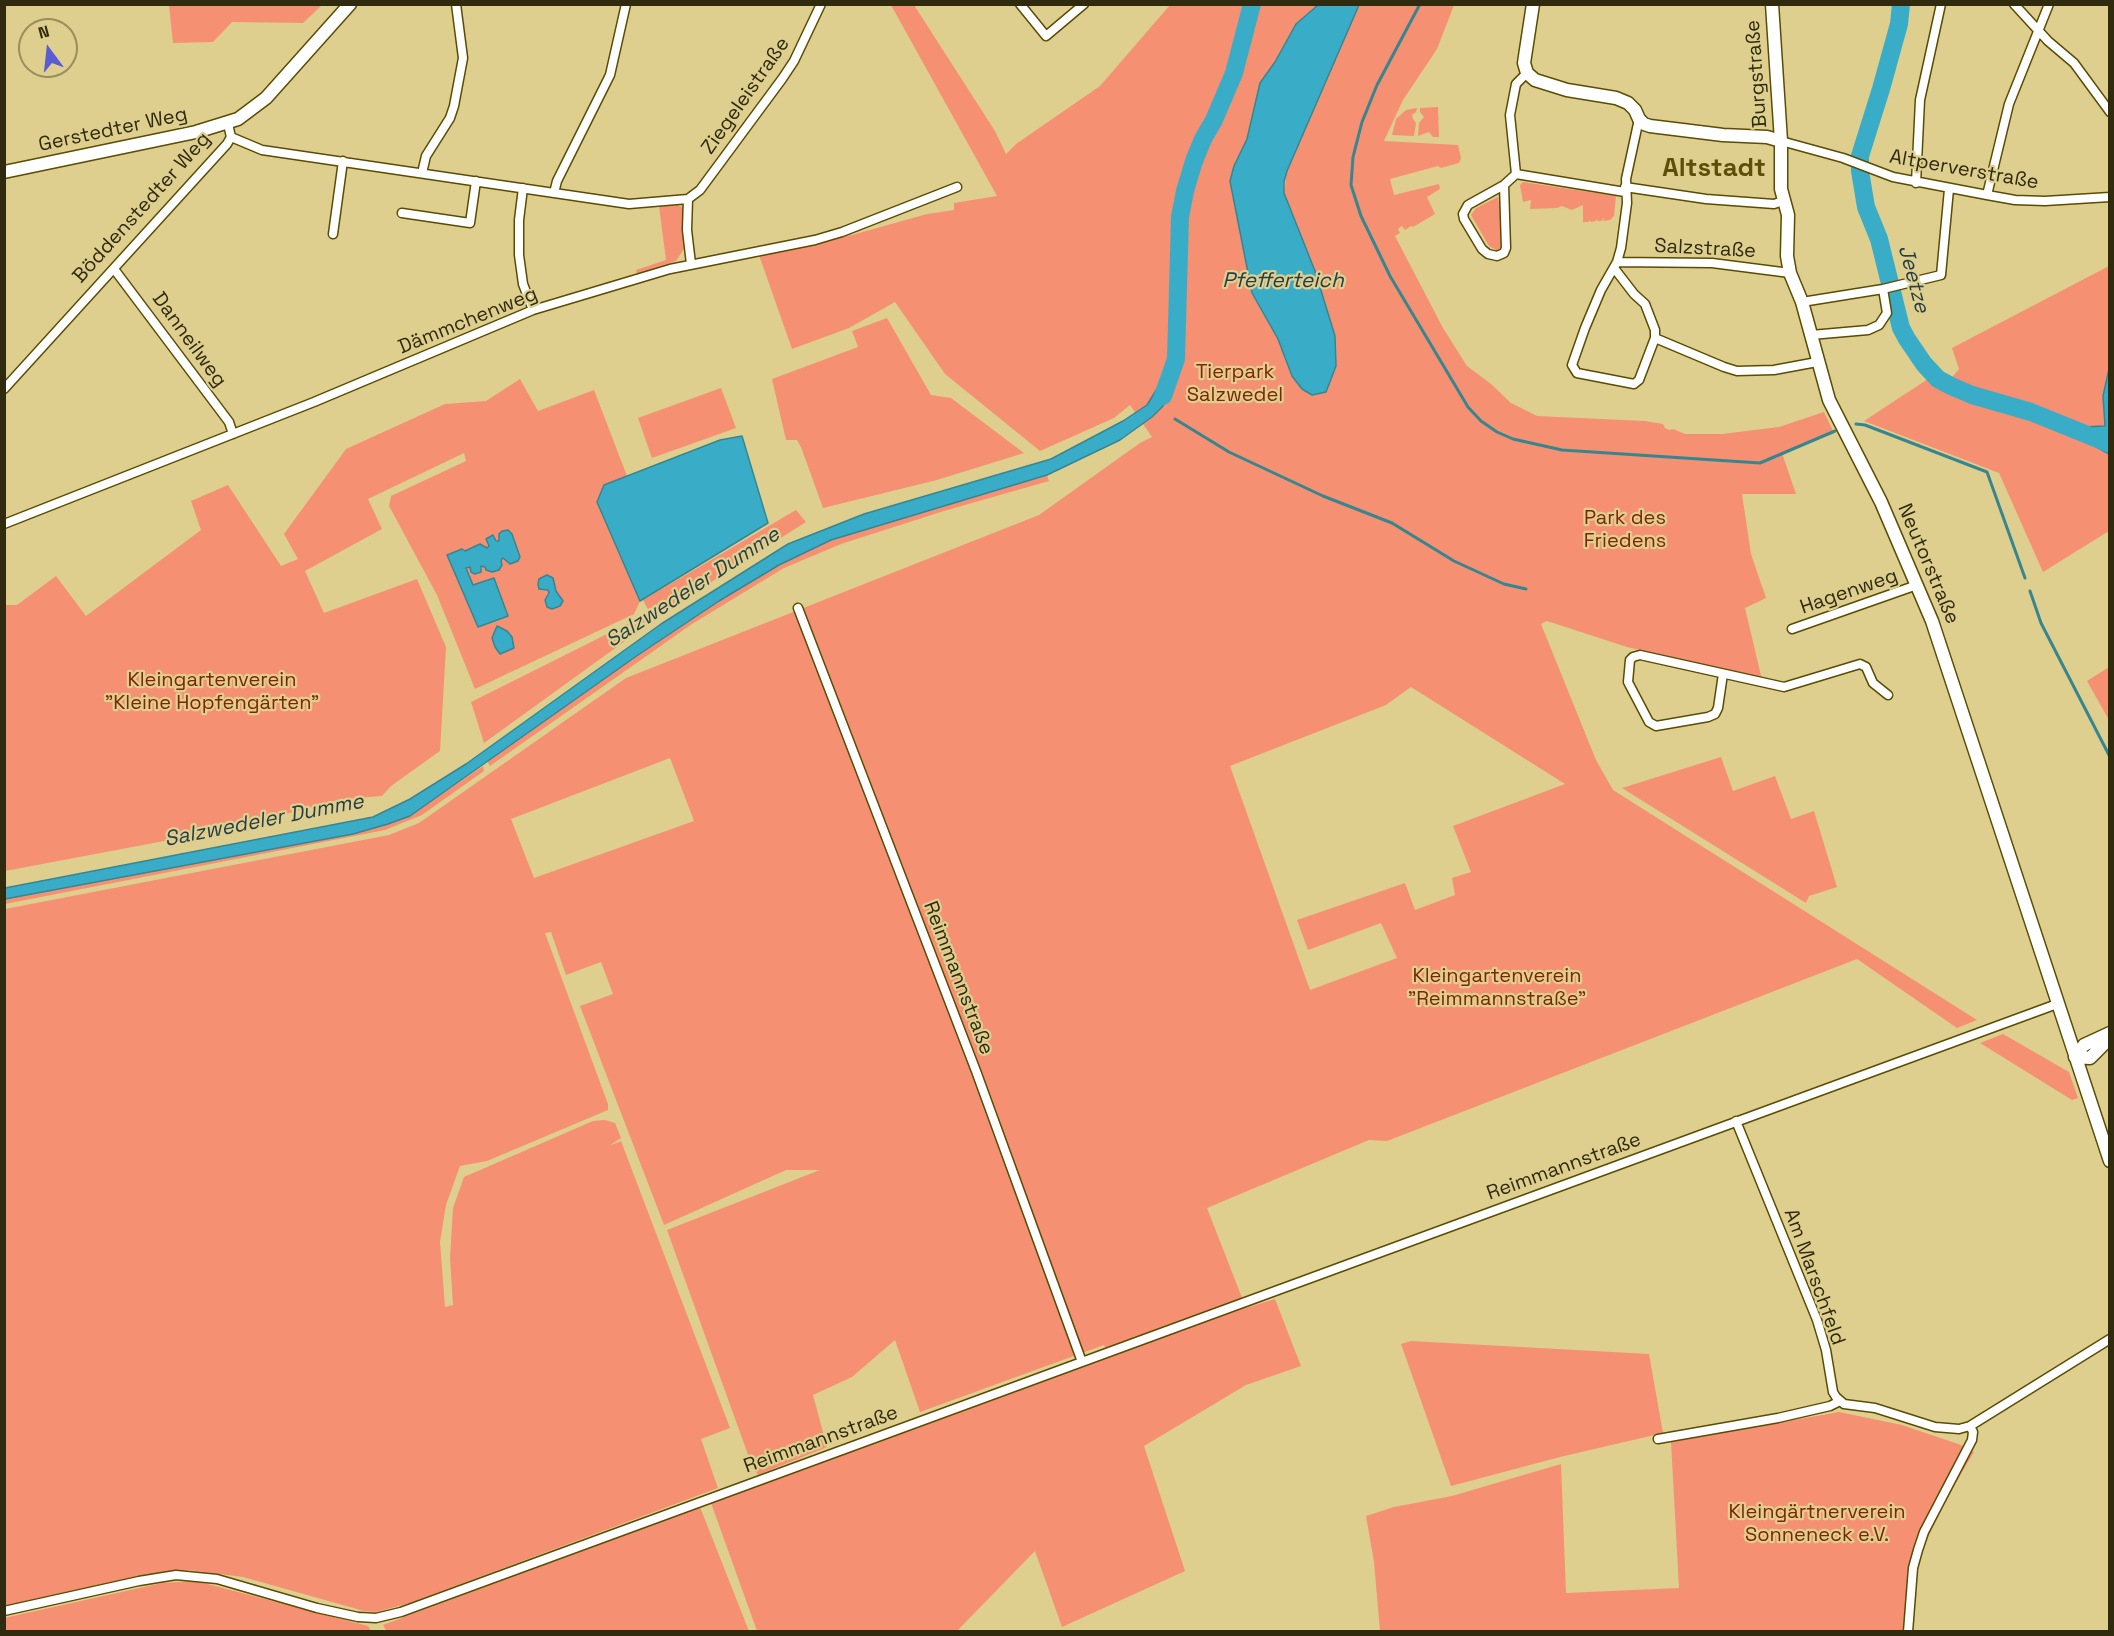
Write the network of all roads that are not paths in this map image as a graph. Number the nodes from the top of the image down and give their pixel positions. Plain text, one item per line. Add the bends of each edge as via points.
1 (351, 4) edge
2 (456, 4) edge
3 (626, 4) edge
4 (821, 4) edge
5 (1020, 4) edge
6 (1084, 4) edge
7 (1533, 4) edge
8 (1772, 4) edge
9 (1941, 4) edge
10 (2014, 4) edge
11 (2049, 4) edge
12 (2038, 31) junction
13 (1527, 73) junction
14 (2109, 112) edge
15 (1639, 119) junction
16 (228, 124) junction
17 (231, 137) junction
18 (1781, 141) junction
19 (343, 161) junction
20 (4, 172) edge
21 (422, 173) junction
22 (1516, 174) junction
23 (476, 181) junction
24 (1916, 183) junction
25 (1504, 185) junction
26 (957, 187) dead end
27 (523, 188) junction
28 (1949, 189) junction
29 (1625, 190) junction
30 (554, 193) junction
31 (1987, 195) junction
32 (2109, 197) edge
33 (688, 199) junction
34 (1783, 201) junction
35 (402, 213) dead end
36 (333, 234) dead end
37 (691, 264) junction
38 (1616, 265) junction
39 (114, 269) junction
40 (1790, 273) junction
41 (1888, 288) junction
42 (1802, 302) junction
43 (533, 310) junction
44 (1811, 335) junction
45 (1655, 339) junction
46 (1817, 362) junction
47 (4, 389) edge
48 (233, 434) junction
49 (4, 524) edge
50 (1917, 585) junction
51 (798, 608) dead end
52 (1792, 629) dead end
53 (1723, 674) junction
54 (1888, 695) dead end
55 (2057, 1004) junction
56 (2105, 1040) edge
57 (2075, 1057) junction
58 (1736, 1121) junction
59 (2109, 1161) edge
60 (2109, 1339) edge
61 (1082, 1362) junction
62 (1840, 1401) junction
63 (1970, 1425) junction
64 (1658, 1439) dead end
65 (4, 1611) edge
66 (1908, 1632) edge

1 - 16 street, Böddenstedter Weg via 266,98
2 - 21 street via 463,58 454,106 426,156
3 - 30 street via 610,75
4 - 33 street, Ziegeleistraße via 782,80 700,190
5 - 6 street via 1046,36
7 - 13 street via 1524,57
8 - 18 street, Burgstraße
9 - 24 street via 1918,120
10 - 12 street
11 - 12 street
12 - 14 street via 2074,63
12 - 31 street via 2009,104
13 - 15 street via 1550,86 1616,98 1628,103
13 - 22 street via 1516,84 1509,115
15 - 18 street via 1644,124 1665,128
15 - 29 street
16 - 17 street, Böddenstedter Weg
16 - 20 street, Gerstedter Weg
17 - 19 street via 262,150
17 - 39 street, Böddenstedter Weg
18 - 24 street, Altperverstraße
18 - 34 street, Neutorstraße
19 - 21 street
19 - 36 street
21 - 23 street
22 - 25 street
22 - 29 street
23 - 27 street
23 - 35 street via 470,224
24 - 28 street, Altperverstraße
25 - 25 street via 1468,205 1463,214 1482,249 1497,256 1506,248
26 - 37 street, Dämmchenweg via 824,237
27 - 30 street
27 - 43 street via 519,255 523,284
28 - 31 street, Altperverstraße
28 - 41 street via 1941,275
29 - 34 street via 1774,204
29 - 38 street via 1626,211
30 - 33 street via 629,204
31 - 32 street, Altperverstraße via 2045,201
33 - 37 street
34 - 40 street, Neutorstraße via 1788,215
37 - 43 street, Dämmchenweg
38 - 40 street, Salzstraße via 1712,263
38 - 45 street via 1645,304
38 - 45 street via 1585,328 1572,365 1577,373 1634,384
39 - 47 street, Böddenstedter Weg
39 - 48 street, Danneilweg via 229,422
40 - 42 street, Neutorstraße
41 - 42 street
41 - 44 street via 1887,313 1879,325 1868,330
42 - 44 street, Neutorstraße
43 - 48 street, Dämmchenweg
44 - 46 street, Neutorstraße
45 - 46 street via 1729,369 1750,372
46 - 50 street, Neutorstraße via 1826,392
48 - 49 street, Dämmchenweg
50 - 52 street, Hagenweg
50 - 55 street, Neutorstraße
51 - 61 street, Reimmannstraße via 976,1071
53 - 53 street via 1640,655 1630,660 1628,682 1649,722 1656,726 1715,714
53 - 54 street via 1784,687 1862,664 1873,683
55 - 57 street, Neutorstraße
55 - 58 street, Reimmannstraße
56 - 57 street via 2090,1059
57 - 59 street, Neutorstraße
58 - 61 street, Reimmannstraße
58 - 62 street, Am Marschfeld via 1811,1305 1824,1342 1833,1392
60 - 63 street
61 - 65 street, Reimmannstraße via 415,1608 376,1618 343,1615 217,1579 176,1575
62 - 63 street via 1935,1427 1959,1429
62 - 64 street via 1778,1418
63 - 66 street via 1972,1440 1918,1550

